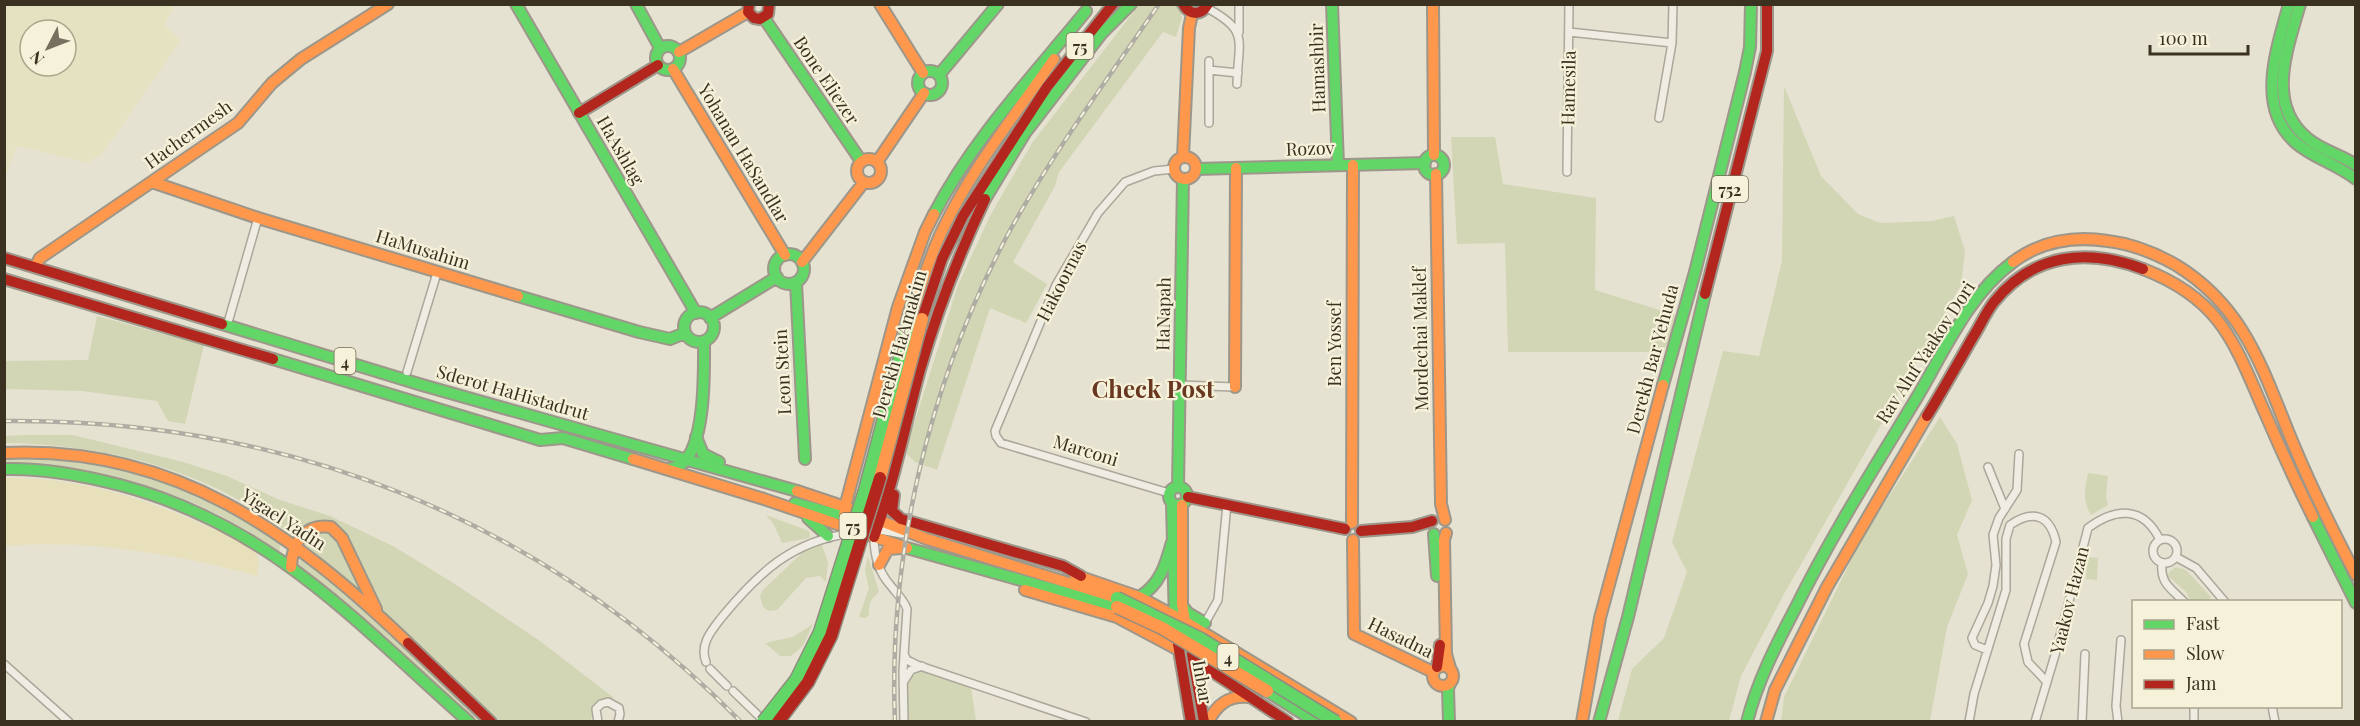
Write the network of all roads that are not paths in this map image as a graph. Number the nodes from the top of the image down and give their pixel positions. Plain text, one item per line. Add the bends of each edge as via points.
1 (387, 4) edge
2 (516, 4) edge
3 (636, 4) edge
4 (769, 4) edge
5 (880, 4) edge
6 (998, 4) edge
7 (1113, 4) edge
8 (1131, 4) edge
9 (1239, 4) edge
10 (1332, 4) edge
11 (1433, 4) edge
12 (1569, 4) edge
13 (1673, 4) edge
14 (1751, 4) edge
15 (1767, 4) edge
16 (2289, 4) edge
17 (2300, 4) edge
18 (1208, 6) edge
19 (748, 8) edge
20 (1089, 8) edge
21 (1188, 9) edge
22 (764, 18) junction
23 (1569, 32) junction
24 (1239, 35) junction
25 (1672, 43) junction
26 (660, 48) junction
27 (679, 52) junction
28 (1209, 61) dead end
29 (657, 65) junction
30 (673, 69) junction
31 (1209, 70) junction
32 (923, 73) junction
33 (1238, 73) junction
34 (939, 75) junction
35 (1238, 84) dead end
36 (1047, 87) junction
37 (924, 93) junction
38 (579, 113) junction
39 (1659, 118) dead end
40 (1209, 123) dead end
41 (1024, 137) junction
42 (1183, 157) junction
43 (1430, 159) junction
44 (861, 161) junction
45 (877, 162) junction
46 (1338, 165) junction
47 (1353, 165) junction
48 (2355, 165) edge
49 (1236, 168) junction
50 (1196, 169) junction
51 (1567, 172) dead end
52 (1179, 174) junction
53 (2355, 179) edge
54 (152, 182) junction
55 (864, 182) junction
56 (258, 218) junction
57 (785, 255) junction
58 (4, 258) edge
59 (802, 262) junction
60 (35, 267) junction
61 (437, 273) junction
62 (777, 277) junction
63 (4, 279) edge
64 (796, 283) junction
65 (696, 313) junction
66 (710, 318) junction
67 (917, 318) junction
68 (229, 319) dead end
69 (685, 333) junction
70 (704, 341) junction
71 (407, 372) dead end
72 (1180, 385) junction
73 (1235, 387) joint
74 (996, 436) joint
75 (696, 437) junction
76 (4, 453) edge
77 (2019, 454) dead end
78 (805, 459) dead end
79 (687, 460) junction
80 (1988, 467) dead end
81 (4, 469) edge
82 (669, 469) junction
83 (854, 473) junction
84 (762, 480) junction
85 (891, 481) junction
86 (1178, 497) junction
87 (764, 499) junction
88 (830, 502) junction
89 (1227, 504) junction
90 (2005, 509) junction
91 (845, 512) junction
92 (800, 513) junction
93 (1437, 527) junction
94 (870, 528) junction
95 (1353, 531) junction
96 (828, 536) junction
97 (2160, 540) junction
98 (1172, 542) junction
99 (295, 545) junction
100 (908, 548) junction
101 (2176, 557) junction
102 (2162, 563) junction
103 (879, 565) junction
104 (1009, 566) junction
105 (291, 567) junction
106 (997, 575) junction
107 (2355, 575) edge
108 (1081, 576) junction
109 (1139, 597) junction
110 (2182, 600) edge
111 (2223, 600) edge
112 (1117, 602) junction
113 (2355, 603) edge
114 (1182, 604) junction
115 (1179, 618) junction
116 (385, 622) junction
117 (1205, 623) junction
118 (1151, 634) junction
119 (1176, 634) junction
120 (1354, 634) joint
121 (1189, 639) junction
122 (2121, 640) dead end
123 (1220, 641) junction
124 (1179, 650) junction
125 (1987, 650) junction
126 (904, 654) junction
127 (2085, 654) dead end
128 (1193, 659) junction
129 (4, 664) edge
130 (922, 666) junction
131 (1442, 675) junction
132 (2046, 681) junction
133 (903, 684) junction
134 (1253, 698) junction
135 (595, 719) edge
136 (1288, 721) edge
137 (69, 722) edge
138 (469, 722) edge
139 (491, 722) edge
140 (618, 722) edge
141 (764, 722) edge
142 (778, 722) edge
143 (904, 722) edge
144 (1086, 722) edge
145 (1191, 722) edge
146 (1206, 722) edge
147 (1316, 722) edge
148 (1336, 722) edge
149 (1351, 722) edge
150 (1442, 722) edge
151 (1449, 722) edge
152 (1581, 722) edge
153 (1599, 722) edge
154 (1747, 722) edge
155 (1766, 722) edge
156 (1969, 722) edge
157 (2035, 722) edge
158 (2082, 722) edge
159 (2118, 722) edge

1 - 54 main road, Hachermesh via 301,59 272,83 238,123
2 - 38 main road, HaAshlag
3 - 26 main road
4 - 22 main road
5 - 32 main road
6 - 34 main road
7 - 36 main road, Derekh HaAmakim / 75
8 - 41 main road via 1100,37
9 - 24 street
10 - 46 main road, Hamashbir
11 - 43 main road
12 - 23 street, Hamesila
13 - 25 street
14 - 152 main road, Derekh Bar Yehuda / 752 via 1745,72 1695,272 1610,578
15 - 153 main road, Derekh Bar Yehuda / 752 via 1767,51
16 - 53 main road via 2271,80 2275,110 2296,143
17 - 48 main road via 2282,73 2285,108 2301,133
18 - 21 main road via 1201,13
18 - 24 street via 1232,22
19 - 22 main road via 754,18
19 - 27 main road
20 - 67 main road, Derekh HaAmakim / 75 via 953,210 931,254
20 - 83 main road via 994,122 964,163 925,232 898,307
21 - 42 main road
22 - 44 main road, Bone Eliezer
23 - 25 street
23 - 51 street, Hamesila
24 - 33 street
25 - 39 street
26 - 27 main road via 672,46
26 - 29 main road via 655,54
27 - 30 main road via 679,62
28 - 31 street
29 - 30 main road
29 - 38 main road
30 - 57 main road, Yohanan HaSandlar
31 - 33 street
31 - 40 street
32 - 34 main road via 933,71
32 - 37 main road via 918,83
33 - 35 street
34 - 37 main road via 939,90
36 - 41 main road
36 - 67 main road, Derekh HaAmakim / 75 via 951,237
37 - 45 main road
38 - 65 main road, HaAshlag
41 - 85 main road via 978,215 946,289
42 - 50 main road via 1193,160
42 - 52 main road via 1175,163
43 - 47 main road, Rozov
43 - 93 main road, Mordechai Maklef via 1427,171 1436,174 1441,504
44 - 45 main road
44 - 55 main road via 857,173
45 - 55 main road via 881,172 878,179
46 - 47 main road, Rozov
46 - 49 main road, Rozov
47 - 95 main road, Ben Yossef
49 - 50 main road, Rozov
49 - 73 main road
50 - 52 main road via 1190,178
52 - 72 main road, HaNapah
52 - 74 street, Hakoornas via 1155,171 1125,182 1098,213 1056,285 995,427
54 - 56 main road, HaMusahim
54 - 60 main road, Hachermesh via 40,258
55 - 59 main road
56 - 61 main road, HaMusahim
56 - 68 street
57 - 59 main road via 795,255
57 - 62 main road via 775,264
58 - 60 main road, Sderot HaHistadrut / 4
59 - 64 main road via 804,272
60 - 79 main road, Sderot HaHistadrut / 4 via 422,385
61 - 69 main road, HaMusahim via 639,332 670,339
61 - 71 street
62 - 64 main road via 787,284
62 - 66 main road
63 - 82 main road, Sderot HaHistadrut / 4 via 472,421 540,440 563,438
64 - 78 main road, Leon Stein
65 - 66 main road
65 - 69 main road via 686,321
66 - 70 main road via 713,331
67 - 141 main road, Derekh HaAmakim / 75, bridge via 820,632 796,680
67 - 142 main road, Derekh HaAmakim / 75, bridge via 877,488 831,636 808,682
69 - 70 main road via 691,340
70 - 75 main road via 704,400
72 - 73 street
72 - 86 main road, HaNapah
74 - 86 street, Marconi via 1020,449
75 - 79 main road
75 - 84 main road via 706,458
76 - 99 main road, Yigael Yadin via 79,455 143,470 218,498
77 - 90 street via 2017,490
79 - 82 main road via 678,468
79 - 84 main road, Sderot HaHistadrut / 4
80 - 90 street
81 - 105 main road, Yigael Yadin via 76,475 137,490 209,517
82 - 87 main road, Sderot HaHistadrut / 4
83 - 88 main road via 841,495
83 - 91 main road
84 - 88 main road, Sderot HaHistadrut / 4
85 - 94 main road
85 - 108 main road via 891,509 897,517 1063,566
86 - 89 main road, Marconi
86 - 98 main road, HaNapah
86 - 114 main road, HaNapah
87 - 91 main road
87 - 92 main road, Sderot HaHistadrut / 4
88 - 91 main road, Sderot HaHistadrut / 4
89 - 95 main road, Marconi
89 - 117 street via 1218,600
90 - 125 street via 1993,535 1993,586 1972,638 1975,645
91 - 94 main road, Sderot HaHistadrut / 4
91 - 94 main road
92 - 94 main road, Sderot HaHistadrut / 4
92 - 96 main road
93 - 95 main road, Marconi
93 - 131 main road, Mordechai Maklef
94 - 96 street
94 - 100 main road, Sderot HaHistadrut / 4
94 - 103 street
94 - 104 main road, Sderot HaHistadrut / 4 via 927,539
95 - 120 main road, Ben Yossef
96 - 141 street via 782,559 747,587 707,637 703,650 708,665
97 - 101 street via 2173,542 2178,549
97 - 102 street via 2153,551 2155,559
97 - 132 street, Yaakov Hazan via 2147,521 2127,513 2107,515 2088,528
98 - 109 main road via 1160,577
98 - 115 main road, HaNapah
99 - 105 main road
99 - 116 main road, Yigael Yadin
99 - 116 main road via 315,526 335,530
100 - 103 main road via 889,548
100 - 106 main road, Sderot HaHistadrut / 4
101 - 102 street via 2170,563
101 - 111 street via 2196,568
102 - 110 street via 2165,584
103 - 126 street via 906,606
104 - 108 main road via 1035,566
104 - 112 main road, 4
105 - 138 main road, Yigael Yadin
106 - 112 main road, 4
106 - 118 main road via 1029,591 1117,617
107 - 154 main road, Rav Aluf Yaakov Dori via 2247,336 2225,305 2197,278 2153,253 2104,238 2060,240 2019,256 1965,315 1810,578 1759,682
108 - 109 main road
109 - 115 main road
112 - 147 main road, 4, bridge
112 - 148 main road, 4, bridge via 1141,607
113 - 155 main road, Rav Aluf Yaakov Dori via 2288,467 2233,340 2222,325 2174,282 2114,258 2065,256 2025,273 1994,302 1827,587 1775,690
114 - 115 main road, HaNapah
114 - 117 main road via 1188,613
115 - 119 main road via 1182,628
115 - 121 main road, HaNapah
115 - 123 main road
116 - 139 main road, Yigael Yadin
117 - 123 main road
118 - 119 main road via 1166,638
118 - 124 main road
119 - 124 main road
120 - 131 main road, Hasadna
121 - 123 main road via 1197,634
121 - 124 main road
121 - 128 main road, HaNapah
122 - 159 street
123 - 149 main road
124 - 128 main road
124 - 145 main road, Inbar
125 - 132 street via 2006,590 2006,539 2010,525 2034,515 2047,522 2056,542 2024,645 2028,662
125 - 156 street
126 - 130 street via 909,661
126 - 133 street
127 - 158 street
128 - 134 main road
128 - 146 main road, Inbar
129 - 137 street
130 - 133 street via 909,672
130 - 144 street
131 - 150 main road, Mordechai Maklef
131 - 151 main road, Mordechai Maklef via 1448,689
132 - 157 street, Yaakov Hazan
133 - 143 street
134 - 136 main road
134 - 146 main road via 1240,695 1227,699
135 - 140 street via 601,704 611,702 620,710

